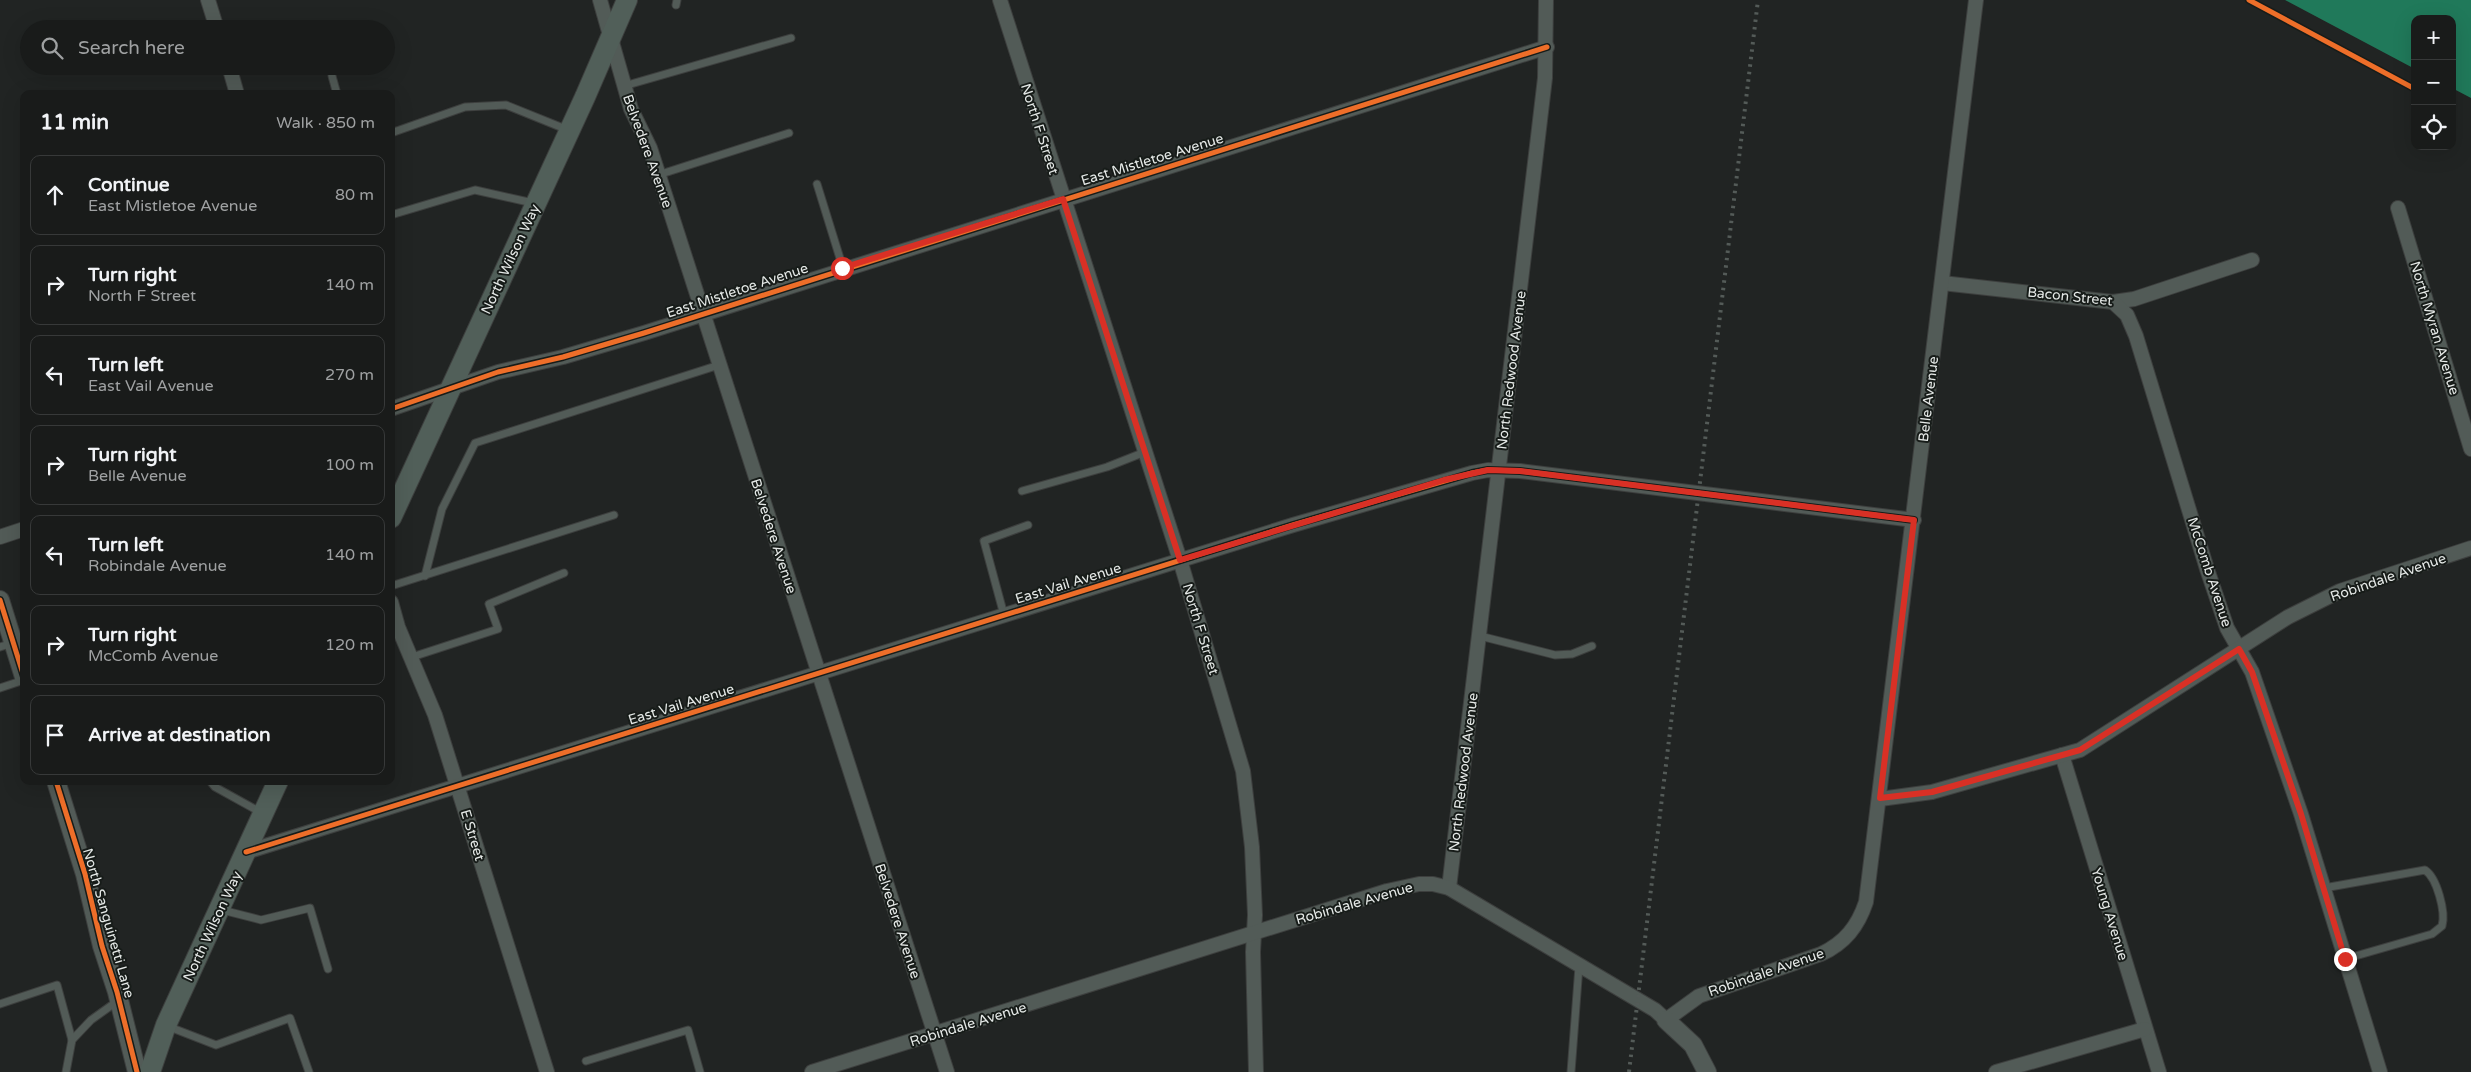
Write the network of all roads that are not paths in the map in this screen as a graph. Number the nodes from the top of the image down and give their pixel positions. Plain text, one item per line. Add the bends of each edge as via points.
1 (208, 0) edge
2 (600, 0) edge
3 (627, 0) edge
4 (1000, 0) edge
5 (1546, 0) edge
6 (1976, 0) edge
7 (214, 20) edge
8 (610, 38) junction
9 (791, 38) dead end
10 (1547, 47) junction
11 (232, 75) edge
12 (332, 76) dead end
13 (624, 86) junction
14 (237, 90) edge
15 (337, 90) edge
16 (568, 130) junction
17 (395, 131) edge
18 (789, 133) dead end
19 (658, 175) junction
20 (817, 184) dead end
21 (1063, 199) junction
22 (536, 204) junction
23 (2398, 208) dead end
24 (395, 214) edge
25 (2252, 260) dead end
26 (842, 268) junction
27 (1942, 283) junction
28 (2113, 302) junction
29 (702, 313) junction
30 (719, 365) junction
31 (451, 389) junction
32 (395, 408) edge
33 (2471, 449) edge
34 (1145, 452) junction
35 (1500, 470) junction
36 (1022, 491) dead end
37 (395, 509) edge
38 (614, 515) dead end
39 (1914, 520) junction
40 (1028, 526) dead end
41 (20, 530) edge
42 (0, 537) edge
43 (2471, 548) edge
44 (1180, 560) junction
45 (564, 573) dead end
46 (425, 576) junction
47 (395, 585) edge
48 (0, 600) edge
49 (1004, 615) junction
50 (395, 616) edge
51 (1480, 636) junction
52 (7, 645) edge
53 (1592, 646) dead end
54 (2239, 649) junction
55 (412, 657) junction
56 (20, 671) edge
57 (818, 673) junction
58 (20, 680) edge
59 (0, 688) edge
60 (2062, 755) junction
61 (57, 785) edge
62 (214, 785) edge
63 (276, 785) edge
64 (457, 786) junction
65 (1880, 798) junction
66 (264, 814) junction
67 (246, 852) junction
68 (1449, 888) junction
69 (2324, 888) junction
70 (219, 909) junction
71 (1254, 933) junction
72 (2345, 959) junction
73 (1579, 966) junction
74 (328, 969) dead end
75 (119, 1000) junction
76 (0, 1004) edge
77 (1666, 1020) junction
78 (166, 1025) junction
79 (2145, 1029) junction
80 (934, 1034) junction
81 (72, 1040) junction
82 (586, 1061) dead end
83 (66, 1072) edge
84 (137, 1072) edge
85 (150, 1072) edge
86 (309, 1072) edge
87 (547, 1072) edge
88 (700, 1072) edge
89 (812, 1072) edge
90 (947, 1072) edge
91 (1256, 1072) edge
92 (1571, 1072) edge
93 (1707, 1072) edge
94 (1996, 1072) edge
95 (2159, 1072) edge
96 (2380, 1072) edge

1 - 7 street
2 - 8 street, Belvedere Avenue
3 - 8 main road, North Wilson Way
4 - 21 street, North F Street
5 - 10 street, North Redwood Avenue
6 - 27 street, Belle Avenue
8 - 13 street, Belvedere Avenue
8 - 16 main road, North Wilson Way
9 - 13 lane
10 - 21 street, East Mistletoe Avenue
10 - 35 street, North Redwood Avenue
11 - 14 street
12 - 15 lane
13 - 19 street, Belvedere Avenue via 630,109 642,128
16 - 17 lane via 506,106 465,107
16 - 22 main road, North Wilson Way
18 - 19 lane
19 - 29 street, Belvedere Avenue
20 - 26 lane
21 - 26 street, East Mistletoe Avenue
21 - 34 street, North F Street
22 - 24 lane via 475,190
22 - 31 main road, North Wilson Way
23 - 33 street, North Myran Avenue
25 - 28 street, Bacon Street via 2134,299
26 - 29 street, East Mistletoe Avenue
27 - 28 street, Bacon Street
27 - 39 street, Belle Avenue
28 - 54 street, McComb Avenue via 2128,315 2136,336 2210,577 2227,628
29 - 30 street, Belvedere Avenue
29 - 31 street, East Mistletoe Avenue via 563,357 498,372
30 - 46 lane via 476,443 442,509
30 - 57 street, Belvedere Avenue
31 - 32 street, East Mistletoe Avenue
31 - 37 main road, North Wilson Way
34 - 36 lane via 1107,467
34 - 44 street, North F Street
35 - 39 street, East Vail Avenue
35 - 44 street, East Vail Avenue via 1444,480
35 - 51 street, North Redwood Avenue
38 - 46 lane
39 - 65 street, Belle Avenue
40 - 49 lane via 984,541
41 - 42 street
43 - 54 street, Robindale Avenue via 2340,591 2288,617
44 - 49 street, East Vail Avenue
44 - 71 street, North F Street via 1243,771 1252,847
45 - 55 lane via 489,604 498,629
46 - 47 lane
48 - 52 street
49 - 57 street, East Vail Avenue
50 - 55 street, E Street
51 - 53 lane via 1555,655 1572,654
51 - 68 street, North Redwood Avenue
52 - 56 street
54 - 60 street, Robindale Avenue via 2080,750
54 - 69 street, McComb Avenue via 2252,672
55 - 64 street, E Street
57 - 64 street, East Vail Avenue
57 - 80 street, Belvedere Avenue
58 - 59 lane
60 - 65 street, Robindale Avenue via 1932,792
60 - 79 street, Young Avenue
61 - 75 street, North Sanguinetti Lane
62 - 66 lane
63 - 66 main road, North Wilson Way
64 - 67 street, East Vail Avenue
64 - 87 street, E Street
65 - 77 street, Robindale Avenue via 1866,902 1860,919 1847,938 1822,954 1699,996
66 - 67 main road, North Wilson Way
67 - 70 main road, North Wilson Way
68 - 71 street, Robindale Avenue via 1419,884 1387,891
68 - 73 street, Robindale Avenue
69 - 72 street, McComb Avenue
69 - 72 lane via 2424,870 2433,880 2443,912 2442,926 2432,934
70 - 74 lane via 261,920 310,908
70 - 78 main road, North Wilson Way
71 - 80 street, Robindale Avenue
71 - 91 street, North F Street
72 - 96 street, McComb Avenue
73 - 77 street, Robindale Avenue via 1655,1010
73 - 92 lane
75 - 81 lane via 91,1020
75 - 84 street, North Sanguinetti Lane
76 - 81 lane via 57,985
77 - 93 street via 1693,1045
78 - 85 main road, North Wilson Way
78 - 86 lane via 216,1045 290,1018
79 - 94 street
79 - 95 street, Young Avenue
80 - 89 street, Robindale Avenue
80 - 90 street, Belvedere Avenue
81 - 83 lane
82 - 88 lane via 688,1030

